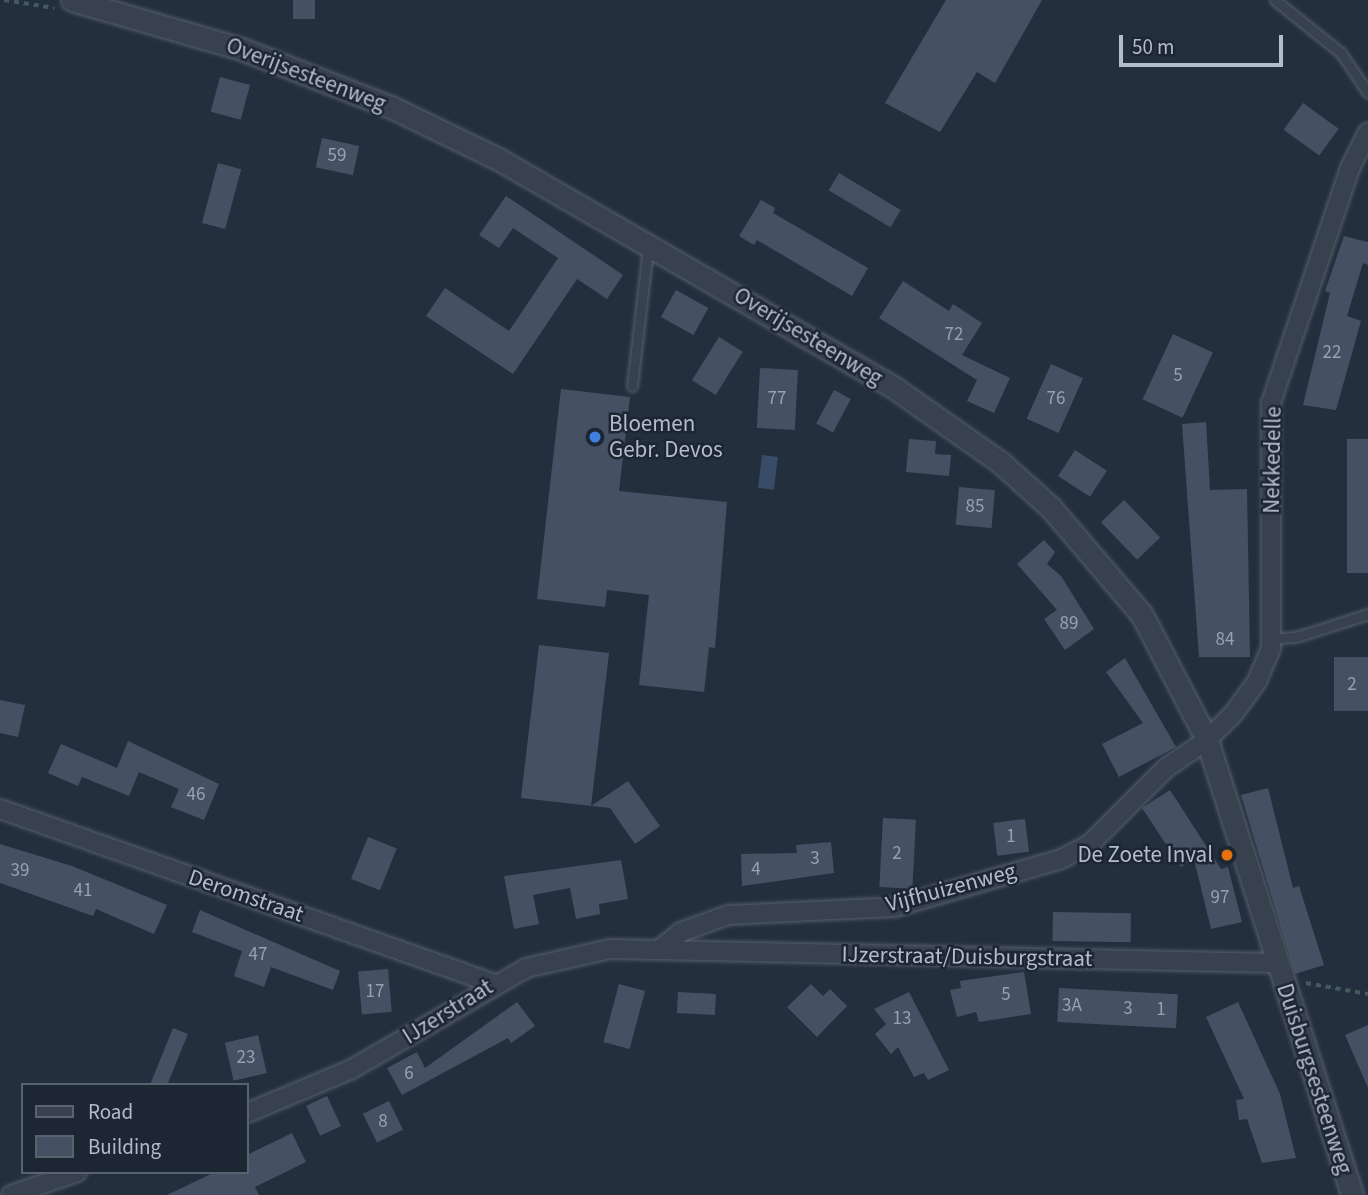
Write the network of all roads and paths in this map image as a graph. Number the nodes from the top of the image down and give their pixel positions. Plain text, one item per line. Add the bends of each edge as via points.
1 (72, 0) edge
2 (1275, 0) edge
3 (120, 5) edge
4 (1368, 93) edge
5 (1368, 132) edge
6 (649, 243) junction
7 (632, 386) dead end
8 (1368, 614) edge
9 (1271, 639) junction
10 (1207, 740) junction
11 (0, 809) edge
12 (660, 949) junction
13 (1278, 971) junction
14 (492, 983) junction
15 (1368, 994) edge
16 (248, 1113) edge
17 (71, 1174) edge
18 (11, 1195) edge
19 (1352, 1195) edge

1 - 3 street, Overijsesteenweg
2 - 4 lane via 1341,53
3 - 6 street, Overijsesteenweg via 393,108
5 - 9 street, Nekkedelle via 1350,168 1271,403
6 - 7 lane
6 - 10 street, Overijsesteenweg via 907,396 1041,498 1085,542 1142,615
8 - 9 lane via 1296,637
9 - 10 street, Nekkedelle via 1257,681
10 - 12 street, Vijfhuizenweg via 1166,768 1090,844 1061,859 895,907 728,915 681,932
10 - 13 street, Overijsesteenweg
11 - 14 street, Deromstraat
12 - 13 street, IJzerstraat/Duisburgstraat
12 - 14 street, IJzerstraat via 610,949 526,968
13 - 15 path
13 - 19 street, Duisburgsesteenweg
14 - 16 street, IJzerstraat via 352,1069
17 - 18 street

